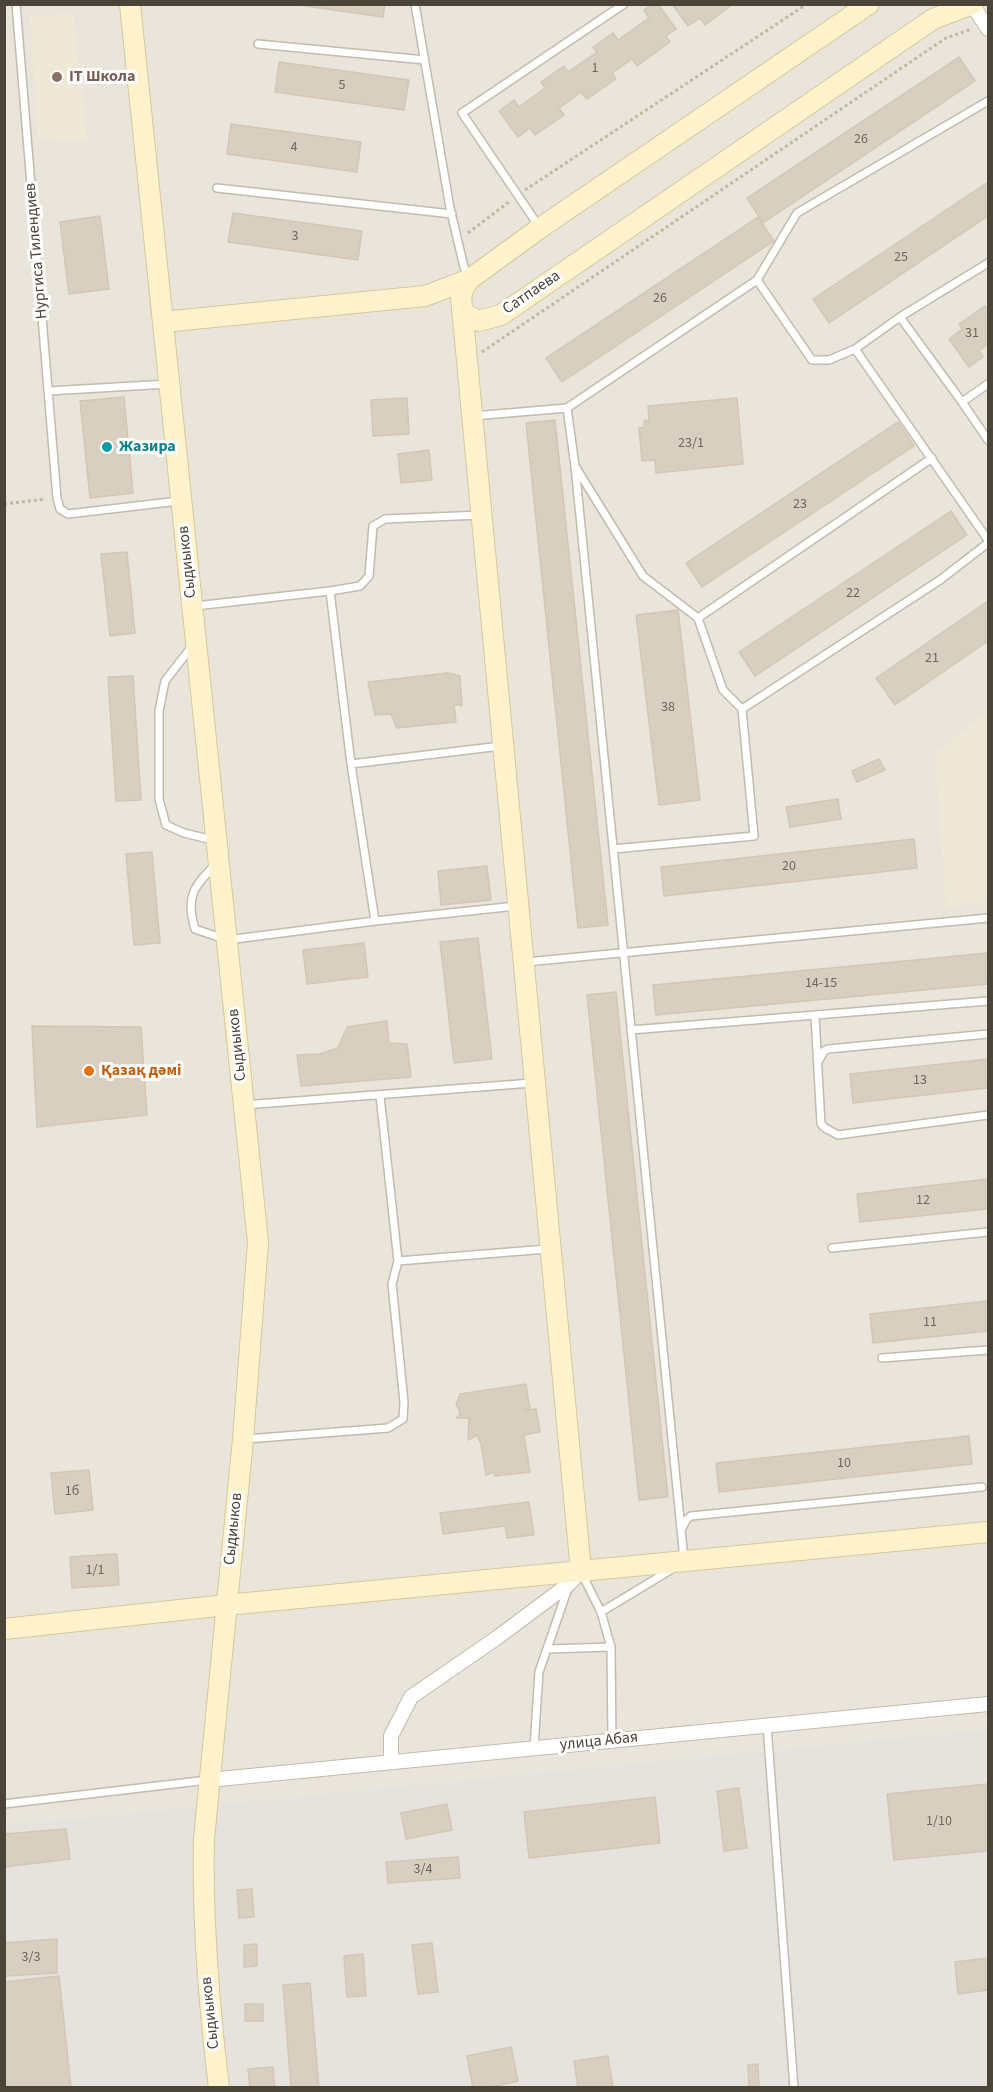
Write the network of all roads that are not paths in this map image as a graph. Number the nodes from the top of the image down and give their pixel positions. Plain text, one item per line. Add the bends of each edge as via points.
1 (16, 4) edge
2 (130, 4) edge
3 (415, 4) edge
4 (624, 4) edge
5 (869, 4) edge
6 (972, 5) edge
7 (987, 27) edge
8 (258, 44) dead end
9 (425, 60) junction
10 (988, 101) edge
11 (217, 188) dead end
12 (452, 214) junction
13 (540, 228) junction
14 (988, 262) edge
15 (470, 279) junction
16 (757, 280) junction
17 (425, 296) junction
18 (462, 310) junction
19 (501, 315) junction
20 (900, 317) junction
21 (163, 322) junction
22 (855, 349) junction
23 (466, 361) junction
24 (170, 384) junction
25 (988, 384) edge
26 (48, 391) junction
27 (962, 402) junction
28 (567, 408) junction
29 (472, 416) junction
30 (988, 440) edge
31 (932, 458) junction
32 (575, 466) junction
33 (182, 501) junction
34 (481, 515) junction
35 (988, 542) edge
36 (330, 591) junction
37 (193, 606) junction
38 (698, 618) junction
39 (196, 641) junction
40 (742, 709) junction
41 (503, 746) junction
42 (351, 764) junction
43 (217, 841) junction
44 (613, 849) junction
45 (219, 861) junction
46 (518, 905) junction
47 (988, 918) edge
48 (375, 921) junction
49 (227, 940) junction
50 (623, 952) junction
51 (524, 962) junction
52 (988, 1001) edge
53 (815, 1015) junction
54 (631, 1030) junction
55 (988, 1034) edge
56 (818, 1064) junction
57 (535, 1083) junction
58 (380, 1096) junction
59 (244, 1105) junction
60 (988, 1115) edge
61 (988, 1232) edge
62 (832, 1248) dead end
63 (551, 1249) junction
64 (398, 1261) junction
65 (988, 1350) edge
66 (882, 1358) dead end
67 (243, 1439) junction
68 (982, 1487) dead end
69 (681, 1531) junction
70 (988, 1532) edge
71 (685, 1562) junction
72 (575, 1578) junction
73 (226, 1605) junction
74 (601, 1612) junction
75 (4, 1629) edge
76 (611, 1647) junction
77 (547, 1649) junction
78 (988, 1704) edge
79 (767, 1725) junction
80 (612, 1741) junction
81 (534, 1748) junction
82 (391, 1762) junction
83 (209, 1780) junction
84 (4, 1804) edge
85 (219, 2088) edge
86 (794, 2088) edge

1 - 26 lane, Нургиса Тилендиев
2 - 21 street, Сыдиыков
3 - 9 lane
4 - 13 lane via 462,113
5 - 13 street
6 - 7 street
6 - 19 street, Сатпаева via 933,20
8 - 9 lane
9 - 12 lane
10 - 16 lane via 797,213
11 - 12 lane
12 - 15 lane
13 - 15 street
14 - 20 lane
15 - 17 street
15 - 18 street via 460,297
16 - 22 lane via 812,360 829,360
16 - 28 lane
17 - 18 street, Сатпаева via 447,301
17 - 21 street
18 - 19 street, Сатпаева via 479,321
18 - 23 street
19 - 23 street via 471,343
20 - 22 lane
20 - 27 lane
21 - 24 street, Сыдиыков
22 - 31 lane
23 - 29 street
24 - 26 lane
24 - 33 street, Сыдиыков
25 - 27 lane
26 - 33 lane, Нургиса Тилендиев via 60,509 68,514
27 - 30 lane
28 - 29 lane
28 - 32 lane
29 - 34 street
31 - 35 lane
31 - 38 lane
32 - 38 lane via 643,576
32 - 44 lane
33 - 37 street, Сыдиыков
34 - 36 lane via 385,519 373,526 369,576 360,586
34 - 41 street
35 - 40 lane via 940,580
36 - 37 lane
36 - 42 lane
37 - 39 street, Сыдиыков
38 - 40 lane via 723,690
39 - 43 street, Сыдиыков
39 - 43 lane via 165,681 159,711 159,799 166,825
40 - 44 lane via 753,836
41 - 42 lane
41 - 46 street
42 - 48 lane
43 - 45 street, Сыдиыков
44 - 50 lane
45 - 49 street, Сыдиыков
45 - 49 lane via 196,885 189,912 195,929
46 - 48 lane
46 - 51 street
47 - 50 lane
48 - 49 lane
49 - 59 street, Сыдиыков
50 - 51 lane
50 - 54 lane
51 - 57 street
52 - 53 lane
53 - 54 lane
53 - 56 lane
54 - 69 lane
55 - 56 lane via 828,1049
56 - 60 lane via 821,1124 838,1135
57 - 58 lane
57 - 63 street
58 - 59 lane
58 - 64 lane
59 - 67 street, Сыдиыков via 258,1242
61 - 62 lane
63 - 64 lane
63 - 72 street
64 - 67 lane via 392,1284 403,1419 388,1428
65 - 66 lane
67 - 73 street, Сыдиыков
68 - 69 lane via 691,1516
69 - 71 lane
70 - 71 street
71 - 72 street
71 - 74 lane
72 - 73 street
72 - 74 lane
72 - 77 lane
72 - 82 street via 411,1697 391,1736
73 - 75 street
73 - 83 street, Сыдиыков
74 - 76 lane
76 - 77 lane
76 - 80 lane
77 - 81 lane via 539,1672
78 - 79 street, улица Абая
79 - 80 street, улица Абая
79 - 86 lane
80 - 81 street, улица Абая
81 - 82 street, улица Абая
82 - 83 street, улица Абая
83 - 84 lane
83 - 85 street, Сыдиыков via 202,1895

